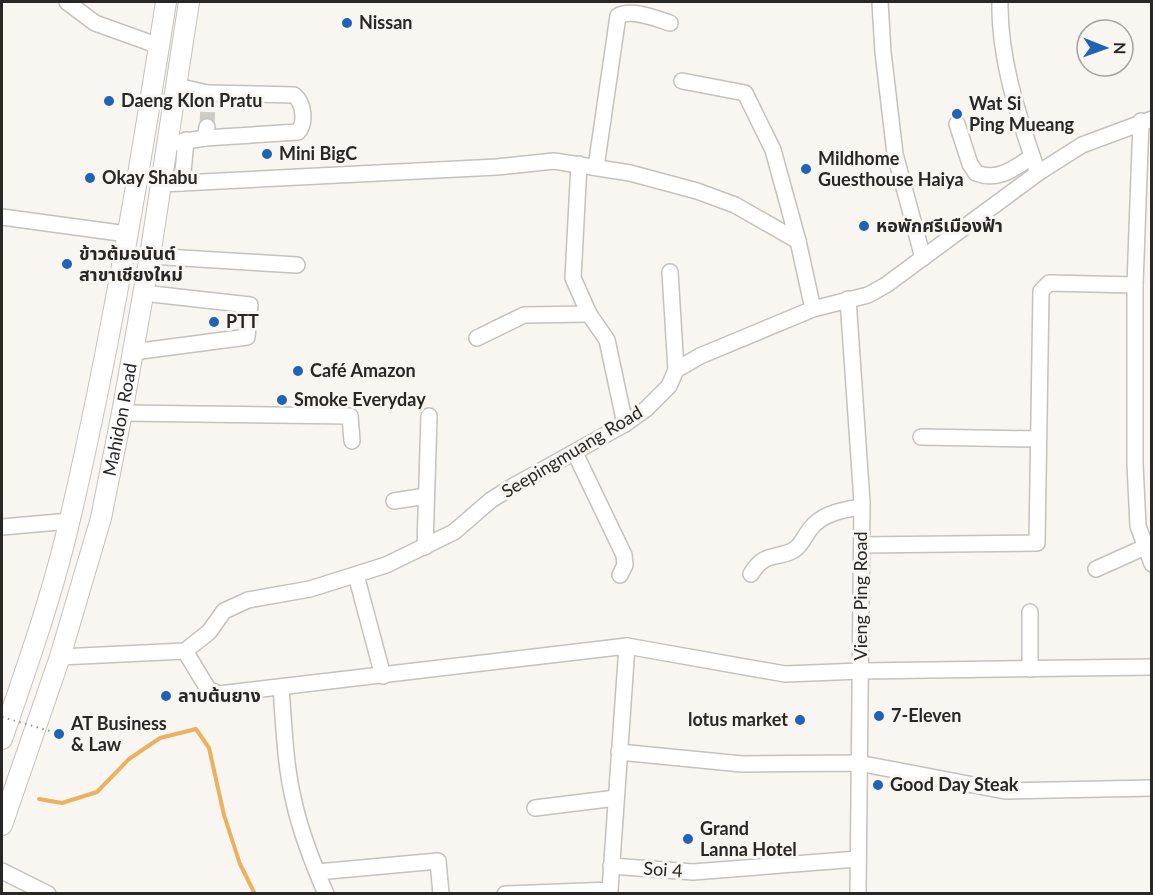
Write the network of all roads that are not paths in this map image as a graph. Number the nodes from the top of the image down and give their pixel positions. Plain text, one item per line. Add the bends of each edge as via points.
1 (67, 2) edge
2 (166, 2) edge
3 (189, 2) edge
4 (880, 2) edge
5 (1000, 2) edge
6 (670, 23) dead end
7 (159, 46) junction
8 (682, 81) dead end
9 (177, 86) junction
10 (1147, 120) edge
11 (957, 124) dead end
12 (186, 140) junction
13 (166, 144) junction
14 (1032, 157) junction
15 (579, 164) junction
16 (596, 167) junction
17 (1038, 173) junction
18 (182, 183) junction
19 (161, 184) junction
20 (2, 217) edge
21 (1145, 217) edge
22 (127, 234) junction
23 (798, 241) junction
24 (150, 256) junction
25 (923, 258) junction
26 (297, 265) dead end
27 (670, 272) dead end
28 (1135, 285) junction
29 (143, 293) junction
30 (848, 299) junction
31 (813, 309) junction
32 (589, 314) junction
33 (477, 338) dead end
34 (133, 352) junction
35 (676, 370) junction
36 (122, 413) junction
37 (429, 416) dead end
38 (625, 424) junction
39 (921, 437) dead end
40 (1038, 439) junction
41 (352, 441) dead end
42 (575, 453) junction
43 (426, 496) junction
44 (394, 501) dead end
45 (861, 507) junction
46 (70, 521) junction
47 (2, 527) edge
48 (862, 545) junction
49 (425, 547) junction
50 (1145, 547) junction
51 (1152, 564) edge
52 (1096, 569) dead end
53 (751, 574) dead end
54 (356, 575) junction
55 (620, 575) dead end
56 (1030, 612) dead end
57 (627, 646) junction
58 (185, 651) junction
59 (60, 657) junction
60 (1152, 667) edge
61 (1030, 669) junction
62 (861, 671) junction
63 (383, 676) junction
64 (280, 688) junction
65 (2, 740) edge
66 (619, 752) junction
67 (858, 763) junction
68 (1152, 788) edge
69 (616, 798) junction
70 (535, 808) dead end
71 (2, 825) edge
72 (858, 859) junction
73 (611, 866) junction
74 (2, 871) edge
75 (316, 872) junction
76 (48, 894) edge
77 (326, 894) edge
78 (441, 894) edge
79 (505, 894) edge
80 (858, 894) edge

1 - 7 street via 95,22
2 - 7 main road, Mahidon Road
3 - 9 main road, Mahidon Road
4 - 25 street via 895,154
5 - 14 street via 1005,56
6 - 16 street via 631,14 618,16
7 - 22 main road, Mahidon Road
8 - 23 street via 745,93 772,150
9 - 12 street via 207,98 294,95 300,100 303,124 298,132 206,133
9 - 13 main road, Mahidon Road
10 - 17 street, Seepingmuang Road via 1082,145
10 - 21 street
11 - 14 street via 976,173 992,177 1005,174
12 - 13 street
12 - 18 street
13 - 19 main road, Mahidon Road
14 - 17 street
15 - 16 street
15 - 18 street via 554,161
15 - 32 street via 573,278
16 - 23 street via 698,191 735,205
17 - 25 street, Seepingmuang Road
18 - 19 street
19 - 24 main road, Mahidon Road
20 - 22 street
21 - 28 street
22 - 46 main road, Mahidon Road
23 - 31 street
24 - 26 street
24 - 29 main road, Mahidon Road
25 - 30 street, Seepingmuang Road via 868,295
27 - 35 street
28 - 40 street via 1048,283 1041,291
28 - 50 street via 1135,464 1138,526
29 - 34 main road, Mahidon Road
29 - 34 street via 250,305 247,337
30 - 31 street, Seepingmuang Road
30 - 45 street, Vieng Ping Road
31 - 35 street, Seepingmuang Road via 710,351
32 - 33 street via 524,315
32 - 38 street via 607,340
34 - 36 main road, Mahidon Road
35 - 38 street, Seepingmuang Road via 669,386
36 - 41 street via 350,416
36 - 59 main road, Mahidon Road via 101,518
37 - 43 street
38 - 42 street, Seepingmuang Road
39 - 40 street
40 - 48 street via 1037,543
42 - 49 street, Seepingmuang Road via 491,500 454,532
42 - 55 street via 624,555
43 - 44 street
43 - 49 street
45 - 48 street, Vieng Ping Road
45 - 53 street via 832,513 818,521 793,550 758,563
46 - 47 street
46 - 65 main road, Mahidon Road
48 - 62 street, Vieng Ping Road
49 - 54 street, Seepingmuang Road
50 - 51 street
50 - 52 street
54 - 58 street, Seepingmuang Road via 310,590 248,600 224,611 209,632
54 - 63 street
56 - 61 street
57 - 62 street via 785,674
57 - 63 street
57 - 66 street
58 - 59 street
58 - 64 street via 207,688 219,694
59 - 71 main road, Mahidon Road
60 - 61 street
61 - 62 street
62 - 67 street, Vieng Ping Road
63 - 64 street
64 - 75 street via 293,801
66 - 67 street via 742,764
66 - 69 street
67 - 68 street via 1005,791
67 - 72 street, Vieng Ping Road
69 - 70 street
69 - 73 street
72 - 73 street, Soi 4 via 693,872
72 - 80 street, Vieng Ping Road
73 - 79 street via 610,890
74 - 76 street
75 - 77 street
75 - 78 street via 438,861

